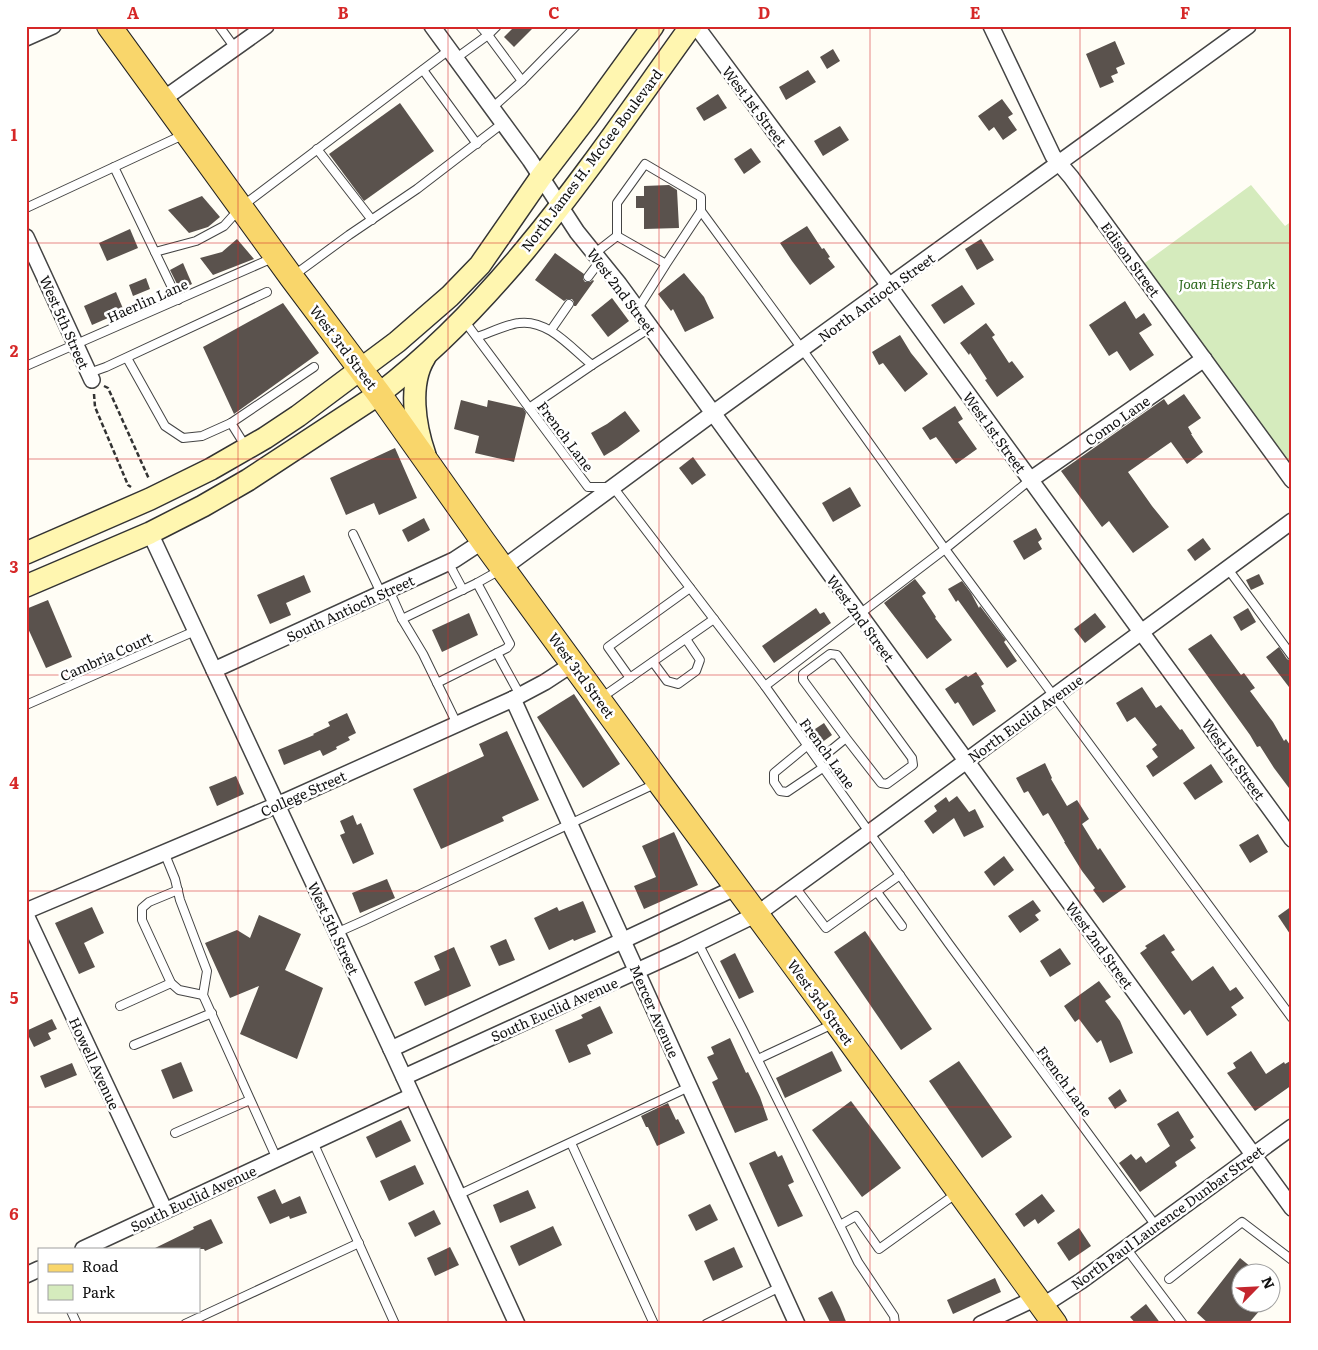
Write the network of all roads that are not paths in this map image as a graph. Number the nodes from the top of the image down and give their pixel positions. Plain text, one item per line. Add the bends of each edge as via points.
1 (53, 26) edge
2 (109, 26) edge
3 (219, 26) edge
4 (266, 26) edge
5 (432, 26) edge
6 (480, 26) edge
7 (497, 26) edge
8 (576, 26) edge
9 (691, 26) edge
10 (696, 26) edge
11 (991, 26) edge
12 (1248, 26) edge
13 (649, 28) edge
14 (488, 35) junction
15 (26, 38) edge
16 (235, 48) junction
17 (452, 54) junction
18 (423, 70) junction
19 (522, 81) junction
20 (162, 100) junction
21 (492, 108) junction
22 (503, 123) junction
23 (187, 133) junction
24 (476, 144) junction
25 (317, 149) junction
26 (1059, 163) junction
27 (114, 167) junction
28 (541, 177) junction
29 (241, 207) junction
30 (560, 207) junction
31 (26, 208) edge
32 (701, 211) junction
33 (372, 220) junction
34 (617, 236) junction
35 (26, 237) edge
36 (155, 252) junction
37 (276, 256) junction
38 (597, 257) junction
39 (666, 264) junction
40 (588, 277) dead end
41 (292, 278) junction
42 (890, 287) junction
43 (268, 292) dead end
44 (178, 300) junction
45 (569, 304) dead end
46 (637, 310) junction
47 (463, 319) junction
48 (650, 328) junction
49 (551, 330) junction
50 (478, 337) junction
51 (76, 345) junction
52 (802, 350) junction
53 (428, 352) junction
54 (126, 358) junction
55 (1204, 359) junction
56 (592, 365) junction
57 (26, 366) edge
58 (314, 367) dead end
59 (361, 370) junction
60 (90, 376) joint
61 (379, 394) junction
62 (529, 408) junction
63 (712, 414) junction
64 (232, 423) junction
65 (247, 448) junction
66 (428, 463) junction
67 (1030, 480) junction
68 (1292, 480) edge
69 (613, 487) junction
70 (1292, 521) edge
71 (150, 533) junction
72 (353, 534) dead end
73 (483, 541) junction
74 (945, 549) junction
75 (26, 553) edge
76 (448, 562) junction
77 (503, 568) junction
78 (1228, 569) junction
79 (477, 583) junction
80 (26, 586) edge
81 (690, 588) junction
82 (463, 590) junction
83 (385, 592) junction
84 (859, 616) junction
85 (402, 619) junction
86 (714, 619) junction
87 (195, 630) junction
88 (1141, 632) junction
89 (686, 639) junction
90 (497, 653) junction
91 (1292, 656) edge
92 (653, 662) junction
93 (574, 663) junction
94 (214, 670) junction
95 (630, 678) junction
96 (438, 683) junction
97 (765, 686) junction
98 (1054, 696) junction
99 (516, 697) junction
100 (599, 700) junction
101 (26, 705) edge
102 (457, 724) junction
103 (846, 738) junction
104 (808, 745) junction
105 (819, 760) junction
106 (965, 761) junction
107 (824, 767) junction
108 (659, 782) junction
109 (277, 804) junction
110 (570, 824) junction
111 (870, 832) junction
112 (1292, 839) edge
113 (164, 852) junction
114 (900, 875) junction
115 (737, 887) junction
116 (795, 887) junction
117 (178, 890) junction
118 (877, 892) junction
119 (26, 911) edge
120 (758, 914) junction
121 (26, 915) edge
122 (902, 926) dead end
123 (336, 933) junction
124 (623, 940) junction
125 (698, 943) junction
126 (636, 971) junction
127 (171, 984) junction
128 (203, 995) junction
129 (120, 1006) dead end
130 (212, 1013) junction
131 (1292, 1018) edge
132 (836, 1022) junction
133 (134, 1045) dead end
134 (391, 1049) junction
135 (758, 1059) junction
136 (404, 1077) junction
137 (689, 1087) junction
138 (412, 1096) junction
139 (250, 1100) junction
140 (1292, 1128) edge
141 (175, 1134) dead end
142 (313, 1142) junction
143 (570, 1143) junction
144 (1254, 1155) junction
145 (277, 1159) junction
146 (959, 1192) junction
147 (458, 1196) junction
148 (1292, 1208) edge
149 (164, 1211) junction
150 (840, 1225) junction
151 (1156, 1226) junction
152 (359, 1243) junction
153 (85, 1248) edge
154 (1126, 1248) junction
155 (1292, 1260) edge
156 (38, 1269) edge
157 (26, 1275) edge
158 (1169, 1279) dead end
159 (780, 1287) junction
160 (1044, 1309) edge
161 (71, 1312) edge
162 (77, 1324) edge
163 (184, 1324) edge
164 (395, 1324) edge
165 (517, 1324) edge
166 (654, 1324) edge
167 (706, 1324) edge
168 (797, 1324) edge
169 (895, 1324) edge
170 (981, 1324) edge
171 (1183, 1324) edge

1 - 15 street
2 - 20 main road, West 3rd Street
3 - 16 lane
4 - 16 street
5 - 17 street, West 2nd Street
6 - 14 lane
7 - 14 lane
8 - 19 lane
9 - 30 main road, North James H. McGee Boulevard
10 - 42 street, West 1st Street
11 - 26 street, Edison Street
12 - 26 street, North Antioch Street
13 - 28 main road, North James H. McGee Boulevard
14 - 17 lane
14 - 19 lane
16 - 20 street
17 - 18 lane
17 - 21 street, West 2nd Street
18 - 24 lane
18 - 25 lane
19 - 21 lane
20 - 23 main road, West 3rd Street
21 - 22 street, West 2nd Street
22 - 24 lane
22 - 28 street, West 2nd Street
23 - 27 lane
23 - 29 main road, West 3rd Street
24 - 33 lane
25 - 29 lane
25 - 33 lane
26 - 42 street, North Antioch Street
26 - 55 street, Edison Street
27 - 31 lane
27 - 36 lane
28 - 30 street, West 2nd Street
28 - 59 main road, North James H. McGee Boulevard via 480,265 450,296
29 - 36 lane via 224,226 196,241
29 - 37 main road, West 3rd Street
30 - 38 street, West 2nd Street
30 - 47 main road, North James H. McGee Boulevard
32 - 34 lane via 701,197 646,164 617,203
32 - 39 lane
32 - 52 lane
33 - 41 lane
34 - 38 lane
34 - 39 lane
35 - 51 street, West 5th Street
36 - 44 lane
37 - 41 main road, West 3rd Street
37 - 44 lane, Haerlin Lane
38 - 40 lane
38 - 46 street, West 2nd Street
39 - 46 lane
41 - 59 main road, West 3rd Street
42 - 52 street, North Antioch Street
42 - 67 street, West 1st Street
43 - 54 lane
44 - 51 lane, Haerlin Lane
45 - 49 lane
46 - 48 street, West 2nd Street
47 - 50 lane, French Lane
47 - 53 main road, North James H. McGee Boulevard
48 - 56 lane
48 - 63 street, West 2nd Street
49 - 50 lane via 536,324 518,323
49 - 56 lane
50 - 62 lane, French Lane
51 - 57 lane, Haerlin Lane
51 - 60 street, West 5th Street
52 - 63 street, North Antioch Street
52 - 74 lane
53 - 61 main road, North James H. McGee Boulevard
53 - 66 main road via 415,386 416,418
54 - 60 lane
54 - 64 lane via 165,426 183,438 202,436
55 - 67 street, Como Lane
55 - 68 street, Edison Street
56 - 62 lane
58 - 64 lane
59 - 61 main road, West 3rd Street
59 - 65 main road, North James H. McGee Boulevard
61 - 66 main road, West 3rd Street
61 - 71 main road, North James H. McGee Boulevard via 248,480
62 - 69 lane, French Lane via 588,487
63 - 69 street, North Antioch Street
63 - 84 street, West 2nd Street
64 - 65 lane
65 - 75 main road, North James H. McGee Boulevard via 150,499
66 - 73 main road, West 3rd Street
67 - 74 lane
67 - 88 street, West 1st Street
69 - 77 street, North Antioch Street
69 - 81 lane, French Lane
70 - 78 street, North Euclid Avenue
71 - 80 main road, North James H. McGee Boulevard
71 - 87 street, West 5th Street
72 - 83 lane
73 - 76 street, South Antioch Street
73 - 77 main road, West 3rd Street
74 - 84 lane
74 - 98 lane
76 - 82 lane
76 - 83 street, South Antioch Street
77 - 79 lane
77 - 93 main road, West 3rd Street
78 - 88 street, North Euclid Avenue
78 - 91 lane
79 - 82 lane
79 - 90 lane via 510,644
81 - 86 lane, French Lane
81 - 95 lane via 608,647
82 - 85 lane
83 - 85 lane
83 - 94 street, South Antioch Street
84 - 97 lane
84 - 106 street, West 2nd Street
85 - 96 lane
86 - 89 lane
86 - 97 lane, French Lane
87 - 94 street, West 5th Street
87 - 101 lane, Cambria Court
88 - 98 street, North Euclid Avenue
88 - 112 street, West 1st Street
89 - 92 lane
89 - 92 lane via 700,660 696,671 684,680 678,684 667,680
90 - 96 lane
90 - 99 lane
92 - 95 lane
93 - 99 street, College Street
93 - 100 main road, West 3rd Street
94 - 109 street, West 5th Street
95 - 100 lane
96 - 102 lane
97 - 104 lane, French Lane
98 - 106 street, North Euclid Avenue
98 - 131 lane
99 - 102 street, College Street
99 - 110 street, Mercer Avenue
100 - 108 main road, West 3rd Street
102 - 109 street, College Street
103 - 103 lane via 803,680 803,674 830,654 837,655 912,758 913,765 887,784 881,783
103 - 105 lane
104 - 105 lane, French Lane
104 - 107 lane via 774,773 774,782 780,791 786,792
105 - 107 lane, French Lane
106 - 111 street, North Euclid Avenue
106 - 144 street, West 2nd Street
107 - 111 lane, French Lane
108 - 110 lane
108 - 115 main road, West 3rd Street
109 - 113 street, College Street
109 - 123 street, West 5th Street
110 - 123 lane
110 - 124 street, Mercer Avenue
111 - 114 lane, French Lane
111 - 116 street, North Euclid Avenue
113 - 117 lane
113 - 119 street, College Street
114 - 118 lane
114 - 151 lane, French Lane
115 - 120 main road, West 3rd Street
115 - 124 street
116 - 118 lane via 826,928
116 - 120 street, North Euclid Avenue
117 - 127 lane via 142,908 142,920
117 - 128 lane via 207,970
118 - 122 lane
120 - 125 street, South Euclid Avenue
120 - 132 main road, West 3rd Street
121 - 149 street, Howell Avenue
123 - 134 street, West 5th Street
124 - 126 street, Mercer Avenue
124 - 134 street
125 - 126 street, South Euclid Avenue
125 - 135 lane
126 - 136 street, South Euclid Avenue
126 - 137 street, Mercer Avenue
127 - 128 lane via 179,990
127 - 129 lane
128 - 130 lane
130 - 133 lane
130 - 139 lane
132 - 135 lane
132 - 146 main road, West 3rd Street
134 - 136 street, West 5th Street
135 - 150 lane
136 - 138 street, West 5th Street
137 - 143 lane
137 - 159 street, Mercer Avenue
138 - 142 street, South Euclid Avenue
138 - 147 street, West 5th Street
139 - 141 lane
139 - 145 lane
140 - 144 street, North Paul Laurence Dunbar Street
142 - 145 street, South Euclid Avenue
142 - 152 lane
143 - 147 lane
143 - 166 lane
144 - 148 street, West 2nd Street
144 - 151 street, North Paul Laurence Dunbar Street
145 - 149 street, South Euclid Avenue
146 - 150 lane via 879,1248 856,1216
146 - 160 main road, West 3rd Street
147 - 165 street, West 5th Street
149 - 153 street, South Euclid Avenue
150 - 169 lane via 858,1262 894,1316
151 - 154 street, North Paul Laurence Dunbar Street
152 - 163 lane
152 - 164 lane
154 - 160 street, North Paul Laurence Dunbar Street
154 - 171 lane
155 - 158 lane via 1242,1222
156 - 157 street
159 - 167 lane
159 - 168 street, Mercer Avenue
160 - 170 street, North Paul Laurence Dunbar Street
161 - 162 lane

